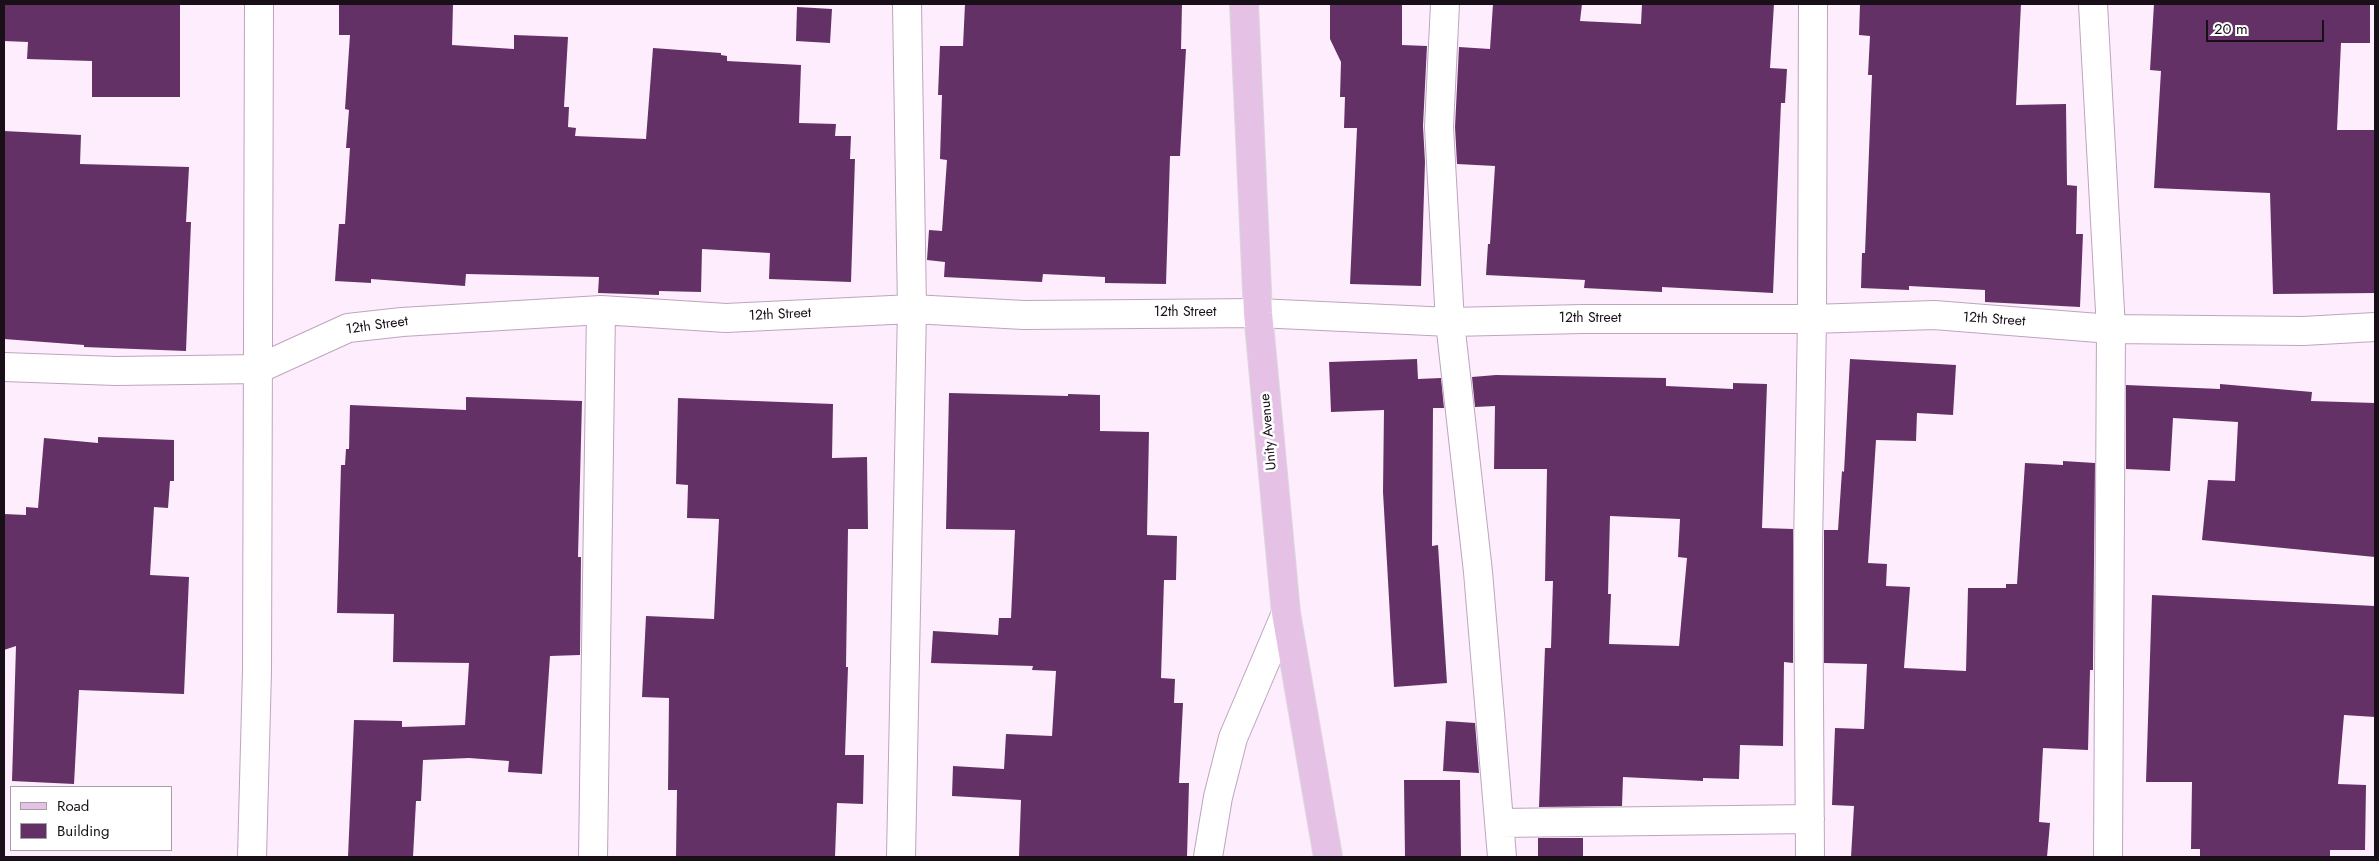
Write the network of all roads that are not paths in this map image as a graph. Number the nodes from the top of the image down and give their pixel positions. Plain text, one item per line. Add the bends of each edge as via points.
1 (259, 4) edge
2 (906, 4) edge
3 (1244, 4) edge
4 (1445, 4) edge
5 (1813, 4) edge
6 (2093, 4) edge
7 (912, 308) junction
8 (601, 310) junction
9 (1258, 313) junction
10 (1812, 319) junction
11 (1450, 322) junction
12 (2375, 327) edge
13 (2111, 329) junction
14 (4, 367) edge
15 (258, 369) junction
16 (1286, 613) junction
17 (1810, 819) junction
18 (1500, 823) junction
19 (252, 857) edge
20 (593, 857) edge
21 (901, 857) edge
22 (1208, 857) edge
23 (1328, 857) edge
24 (1502, 857) edge
25 (1810, 857) edge
26 (2108, 857) edge

1 - 15 street
2 - 7 street
3 - 9 main road, Unity Avenue
4 - 11 street via 1439,128
5 - 10 street
6 - 13 street
7 - 8 street, 12th Street via 726,318
7 - 9 street, 12th Street via 1024,315
7 - 21 street
8 - 15 street, 12th Street via 348,328
8 - 20 street
9 - 11 street, 12th Street
9 - 16 main road, Unity Avenue
10 - 11 street, 12th Street
10 - 13 street, 12th Street via 1934,315
10 - 17 street via 1808,546
11 - 18 street via 1478,572
12 - 13 street, 12th Street via 2303,331
13 - 26 street
14 - 15 street, 12th Street
15 - 19 street via 257,671
16 - 22 street via 1233,738 1218,797
16 - 23 main road, Unity Avenue
17 - 18 street
17 - 25 street
18 - 24 street

